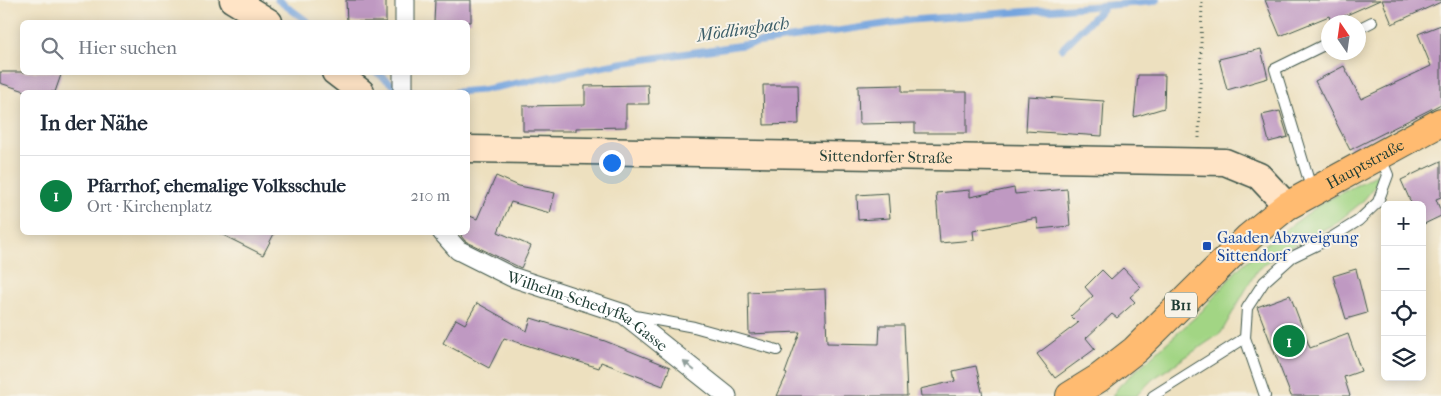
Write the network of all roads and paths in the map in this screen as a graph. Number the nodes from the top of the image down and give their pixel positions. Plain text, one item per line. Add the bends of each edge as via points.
1 (233, 0) edge
2 (405, 0) edge
3 (1203, 2) edge
4 (266, 20) edge
5 (405, 20) edge
6 (1372, 22) dead end
7 (1366, 25) edge
8 (1321, 47) edge
9 (339, 75) edge
10 (358, 90) edge
11 (1441, 122) edge
12 (470, 149) edge
13 (1380, 155) junction
14 (1199, 162) junction
15 (1313, 192) junction
16 (1287, 206) junction
17 (445, 235) edge
18 (624, 314) junction
19 (1245, 338) junction
20 (777, 350) dead end
21 (727, 396) edge
22 (1070, 396) edge
23 (1153, 396) edge
24 (1265, 396) edge

1 - 4 street
2 - 5 street
3 - 14 path
6 - 7 lane
8 - 15 lane via 1275,70
9 - 10 street
11 - 13 main road, Hauptstraße / B11
12 - 14 street, Sittendorfer Straße
13 - 15 main road, Hauptstraße / B11
13 - 19 lane via 1388,175 1378,202 1358,221 1292,257 1264,282 1247,308
14 - 16 street, Sittendorfer Straße via 1225,162 1259,176
15 - 16 main road, Hauptstraße / B11
16 - 22 main road, B11 via 1249,237 1136,350
17 - 18 street, Wilhelm-Schedyfka-Gasse via 458,250 512,277
18 - 20 lane via 694,327
21 -> 18 street, Wilhelm-Schedyfka-Gasse
19 - 23 lane
19 - 24 lane

